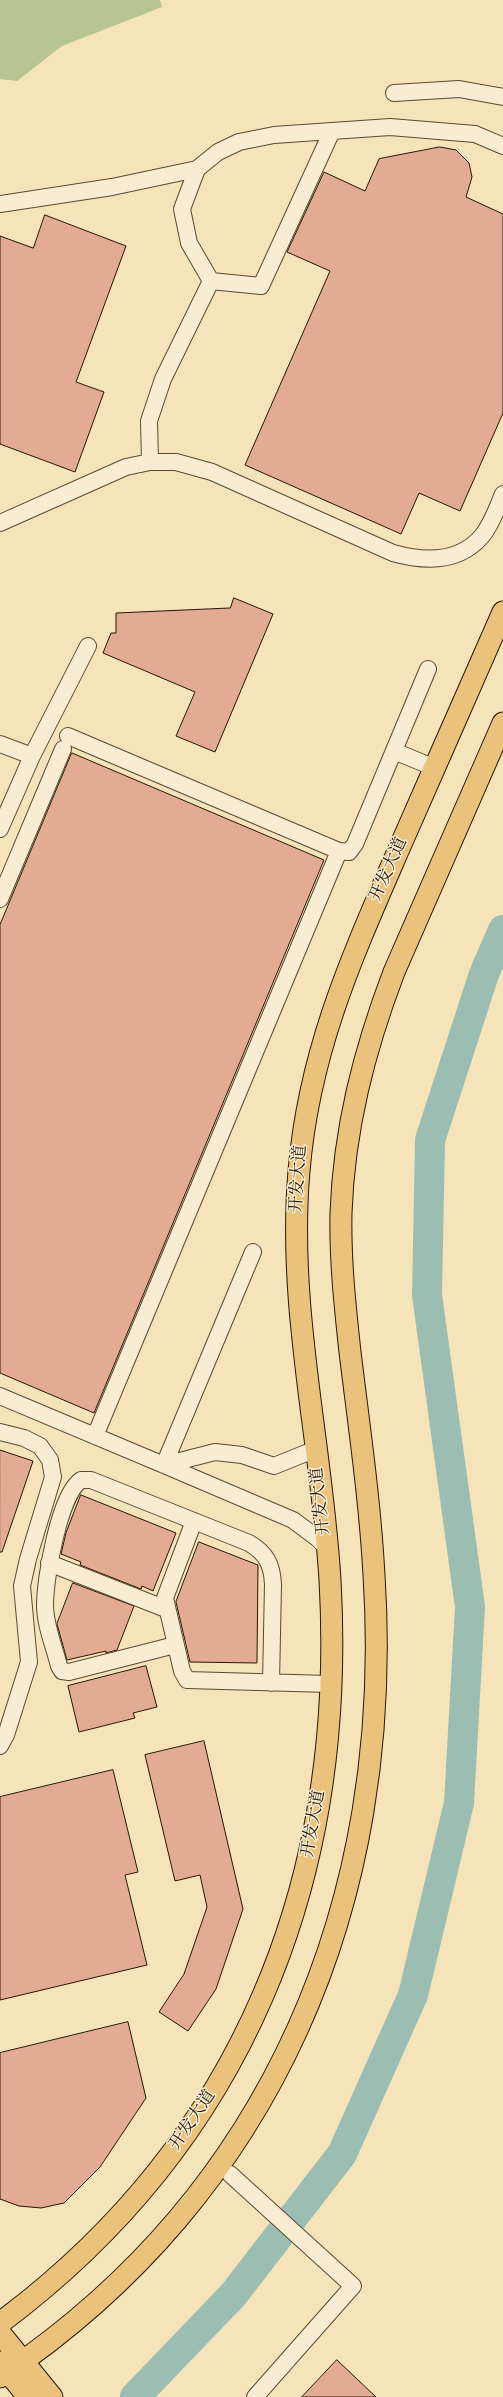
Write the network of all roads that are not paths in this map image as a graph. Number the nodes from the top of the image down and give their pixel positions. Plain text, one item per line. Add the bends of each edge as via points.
1 (394, 93) dead end
2 (503, 97) edge
3 (332, 131) junction
4 (503, 146) edge
5 (197, 169) junction
6 (0, 204) edge
7 (211, 281) junction
8 (150, 462) junction
9 (503, 494) edge
10 (0, 523) edge
11 (503, 612) edge
12 (88, 646) dead end
13 (428, 669) dead end
14 (503, 723) edge
15 (0, 744) edge
16 (394, 751) junction
17 (32, 756) junction
18 (434, 768) junction
19 (0, 829) edge
20 (339, 851) junction
21 (0, 899) edge
22 (252, 1252) dead end
23 (0, 1396) edge
24 (0, 1432) edge
25 (95, 1436) junction
26 (316, 1449) junction
27 (164, 1465) junction
28 (194, 1521) junction
29 (327, 1548) junction
30 (49, 1563) junction
31 (166, 1610) junction
32 (175, 1644) junction
33 (271, 1683) junction
34 (329, 1684) junction
35 (0, 1746) edge
36 (230, 2174) dead end
37 (0, 2323) edge
38 (0, 2333) edge
39 (8, 2368) edge
40 (28, 2397) edge
41 (52, 2397) edge
42 (255, 2397) edge

1 - 2 lane via 459,89
3 - 4 lane via 390,127 456,132 475,134
3 - 5 lane via 274,135 239,142 218,152
3 - 7 lane via 260,286
5 - 6 lane via 112,187
5 - 7 lane via 182,209 189,243
7 - 8 lane via 164,379 149,420
8 - 9 lane via 176,462 200,468 393,553 426,560 451,557 474,544 489,525
8 - 10 lane via 114,472
11 - 18 main road, 开发大道
12 - 17 lane
13 - 16 lane
14 - 39 main road via 394,972 365,1058 349,1132 342,1194 342,1257 370,1529 376,1625 370,1766 344,1906 315,1989 293,2040 256,2110 222,2163 162,2238 130,2272 95,2305
15 - 17 lane
16 - 18 lane
16 - 20 lane via 355,844 349,852
17 - 19 lane
18 - 26 main road, 开发大道 via 337,996 312,1082 304,1125 298,1184 297,1258
20 - 21 lane via 65,742
20 - 25 lane
22 - 27 lane
23 - 25 lane
24 - 35 lane via 30,1440 40,1446 50,1460 53,1477 22,1586 28,1667
25 - 27 lane
26 - 27 lane via 274,1466 242,1455 215,1452
26 - 29 main road, 开发大道
27 - 29 lane via 292,1520
28 - 30 lane via 91,1480 81,1480 73,1487 57,1530
28 - 31 lane via 168,1588
28 - 33 lane via 249,1543 268,1558 273,1584
29 - 34 main road, 开发大道 via 331,1625
30 - 31 lane
30 - 32 lane via 46,1612 62,1671 69,1672
31 - 32 lane
32 - 33 lane via 187,1680
33 - 34 lane
34 - 37 main road, 开发大道 via 320,1806 300,1894 271,1979 232,2061 185,2137 129,2207 65,2271
36 - 42 lane via 353,2286
38 - 39 main road
39 - 40 main road
39 - 41 main road

